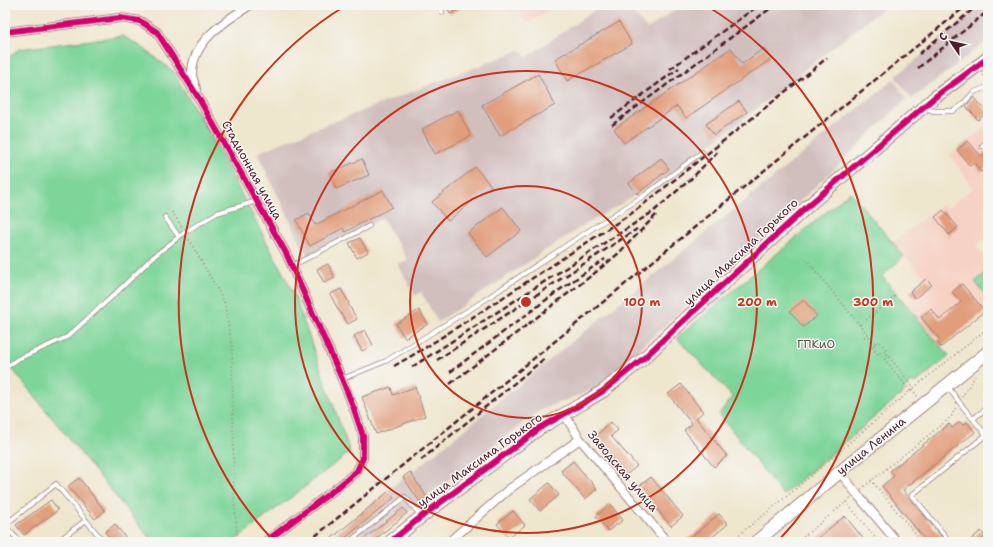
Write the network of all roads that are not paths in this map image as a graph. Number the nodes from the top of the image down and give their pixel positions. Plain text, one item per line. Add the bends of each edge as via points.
1 (250, 5) edge
2 (440, 5) edge
3 (442, 12) dead end
4 (5, 32) edge
5 (988, 58) edge
6 (988, 87) edge
7 (198, 97) junction
8 (923, 107) junction
9 (988, 141) edge
10 (982, 146) dead end
11 (702, 152) dead end
12 (257, 200) junction
13 (165, 217) dead end
14 (369, 226) dead end
15 (179, 237) junction
16 (292, 266) junction
17 (988, 352) edge
18 (5, 368) edge
19 (342, 379) junction
20 (947, 386) junction
21 (988, 407) edge
22 (564, 414) junction
23 (973, 419) junction
24 (580, 439) junction
25 (840, 472) junction
26 (421, 517) junction
27 (86, 520) junction
28 (5, 525) edge
29 (20, 542) edge
30 (58, 542) edge
31 (104, 542) edge
32 (266, 542) edge
33 (350, 542) edge
34 (390, 542) edge
35 (449, 542) edge
36 (667, 542) edge
37 (756, 542) edge
38 (897, 542) edge
39 (950, 542) edge

1 - 7 street via 210,35 194,59 192,75
2 - 3 lane
4 - 7 street, Стадионная улица via 120,18 140,21 157,32
5 - 8 street, улица Максима Горького
6 - 8 lane via 974,92 953,111
7 - 12 street, Стадионная улица
8 - 22 street, улица Максима Горького via 809,205 644,358 603,391
9 - 10 lane
11 - 19 lane via 646,195 477,305 386,361
12 - 15 lane via 217,213
12 - 16 street, Стадионная улица
13 - 15 lane
14 - 16 lane
15 - 18 lane via 152,258 67,337 18,359
16 - 19 street, Стадионная улица
17 - 20 street, улица Ленина
19 - 32 street, Стадионная улица via 363,436 363,458 357,471
20 - 23 lane
20 - 25 street, улица Ленина
21 - 23 lane
22 - 24 street, Заводская улица
22 - 26 street, улица Максима Горького via 540,428
23 - 39 lane via 986,435 912,495
24 - 35 street via 508,490
24 - 36 street, Заводская улица
25 - 37 street, улица Ленина
25 - 38 street
26 - 33 lane via 406,497
26 - 34 street, улица Максима Горького
27 - 28 lane via 56,484
27 - 30 lane
27 - 31 lane
28 - 29 lane

